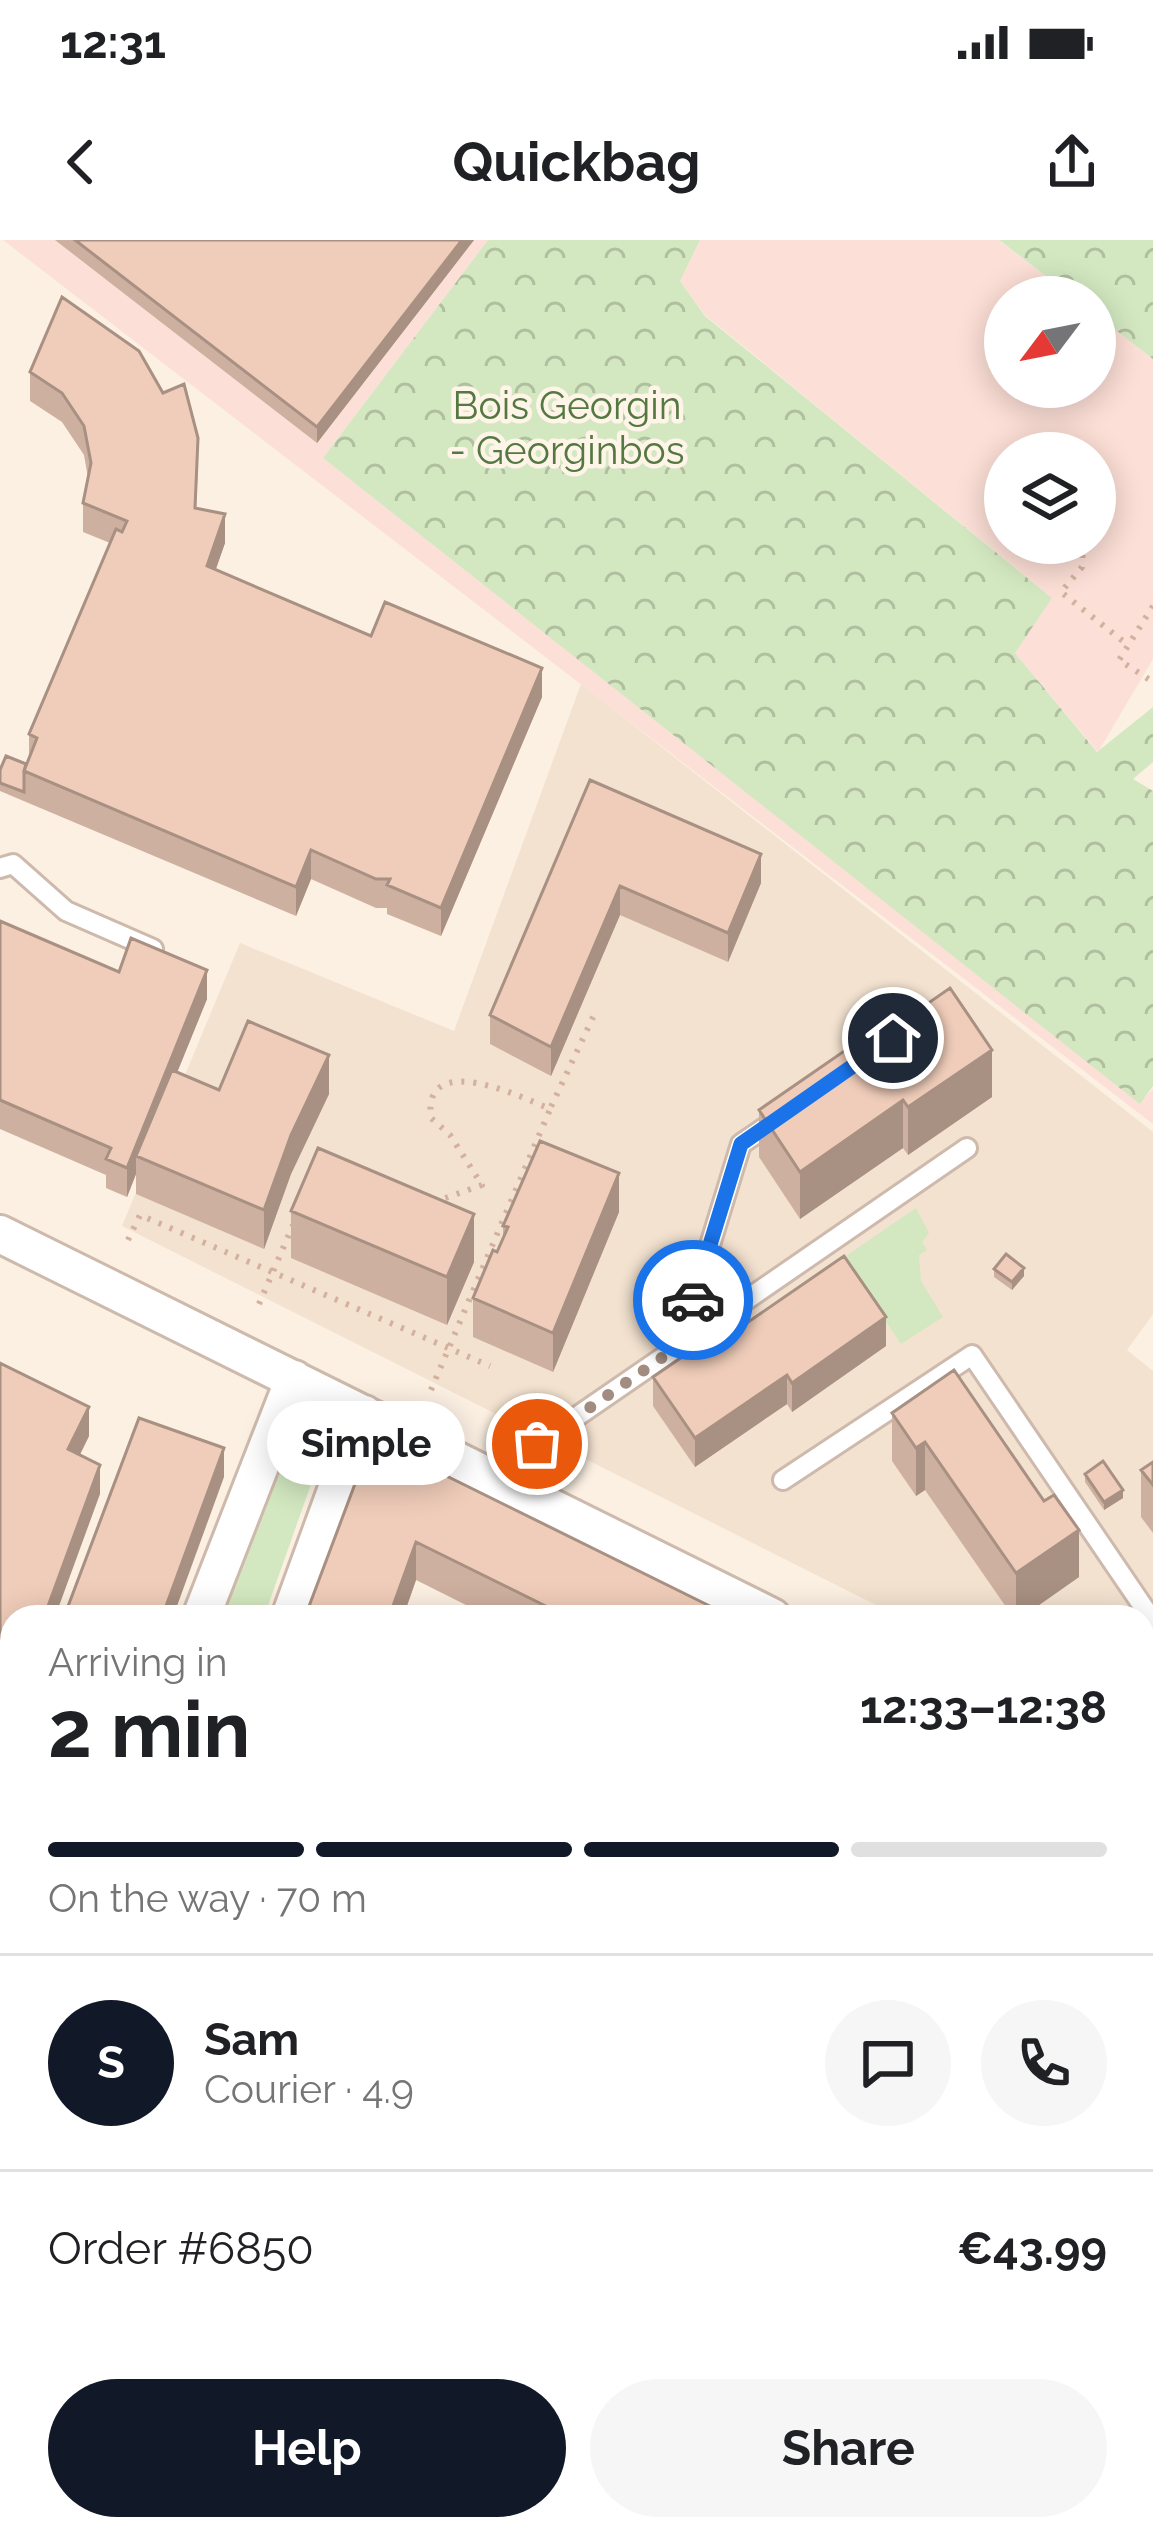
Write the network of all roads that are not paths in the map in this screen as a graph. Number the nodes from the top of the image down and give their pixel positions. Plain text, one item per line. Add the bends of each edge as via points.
1 (0, 868) edge
2 (171, 957) edge
3 (798, 1105) edge
4 (967, 1148) dead end
5 (0, 1234) edge
6 (679, 1346) junction
7 (294, 1379) junction
8 (364, 1414) junction
9 (489, 1477) junction
10 (783, 1480) dead end
11 (206, 1605) edge
12 (294, 1605) edge
13 (748, 1605) edge
14 (1141, 1605) edge

1 - 2 lane via 13,864 66,911
3 - 6 lane via 741,1144
4 - 6 lane
5 - 7 street
6 - 9 lane
7 - 8 street
7 - 11 street
8 - 9 street
8 - 12 street
9 - 13 street
10 - 14 lane via 972,1355

